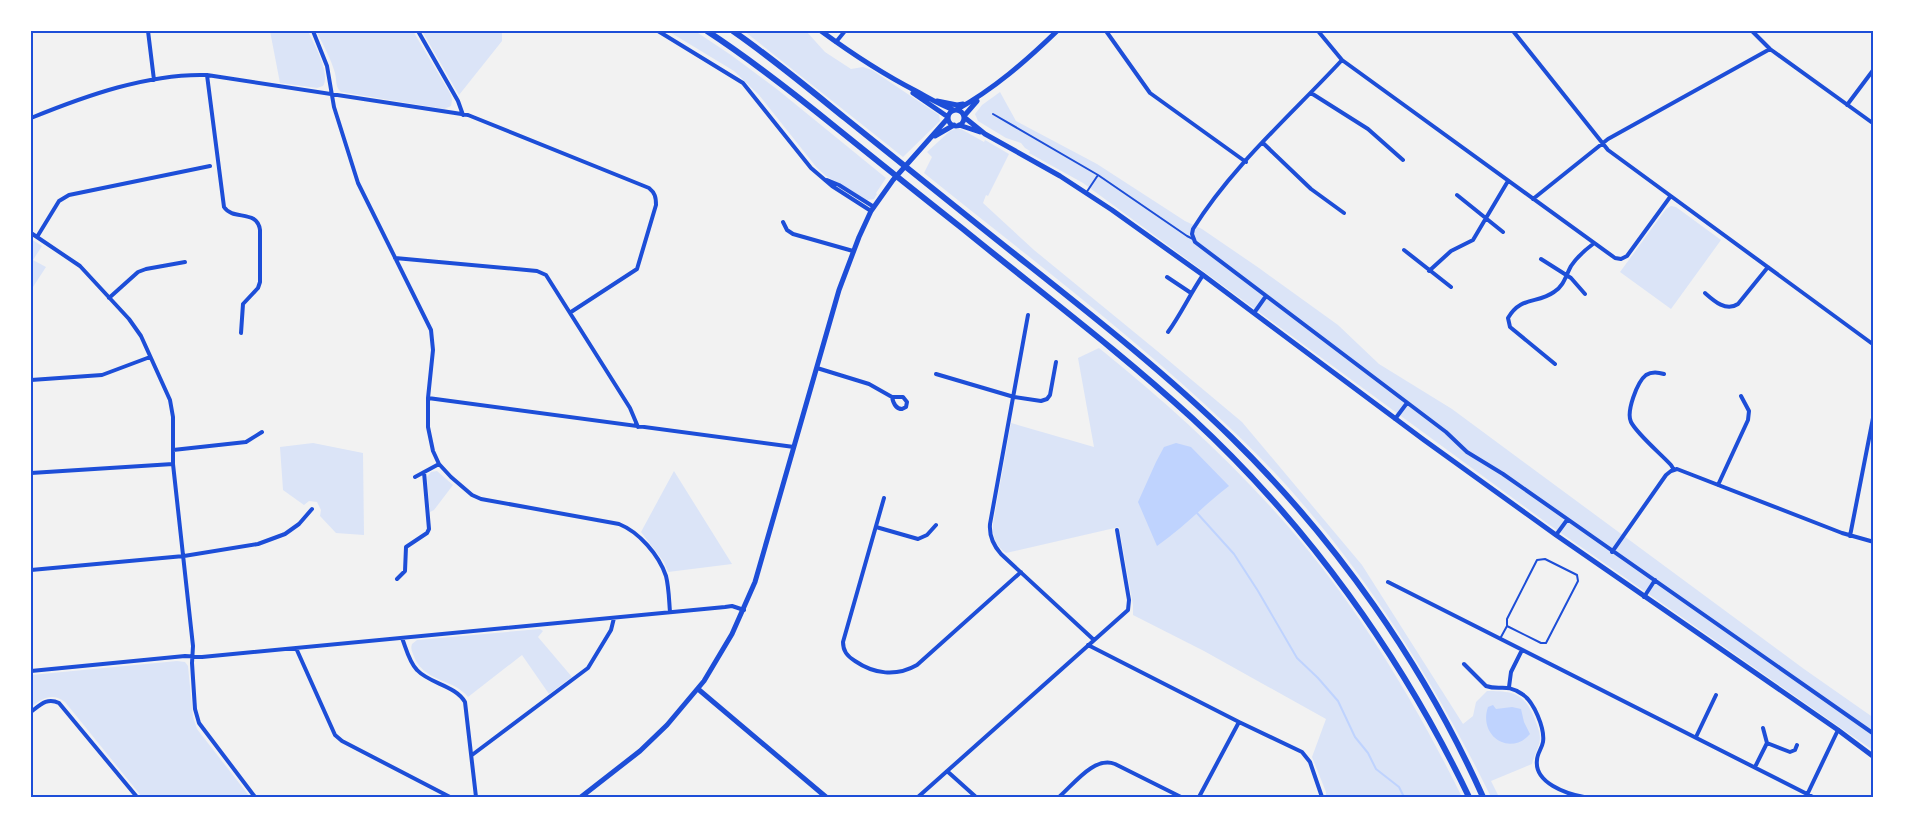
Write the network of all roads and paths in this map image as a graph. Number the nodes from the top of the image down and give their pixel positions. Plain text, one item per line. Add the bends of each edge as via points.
1 (148, 31) edge
2 (313, 31) edge
3 (418, 31) edge
4 (658, 31) edge
5 (707, 31) edge
6 (733, 31) edge
7 (820, 31) edge
8 (845, 31) edge
9 (1057, 31) edge
10 (1106, 31) edge
11 (1318, 31) edge
12 (1513, 31) edge
13 (1752, 31) edge
14 (836, 42) junction
15 (1770, 49) junction
16 (1342, 60) junction
17 (1874, 69) edge
18 (207, 75) junction
19 (154, 80) junction
20 (908, 87) junction
21 (984, 93) junction
22 (1311, 93) junction
23 (332, 94) junction
24 (922, 95) junction
25 (979, 99) junction
26 (968, 104) junction
27 (1847, 105) junction
28 (955, 110) junction
29 (993, 114) dead end
30 (463, 115) junction
31 (948, 117) junction
32 (964, 117) junction
33 (31, 118) edge
34 (972, 124) junction
35 (1874, 124) edge
36 (956, 125) junction
37 (985, 134) junction
38 (932, 138) junction
39 (1263, 144) junction
40 (1602, 144) junction
41 (1403, 160) dead end
42 (1246, 162) junction
43 (210, 166) dead end
44 (1098, 175) junction
45 (1508, 181) junction
46 (1086, 192) junction
47 (1457, 195) dead end
48 (1670, 197) junction
49 (1533, 199) junction
50 (874, 207) junction
51 (1344, 213) dead end
52 (1486, 218) junction
53 (783, 222) dead end
54 (1503, 232) dead end
55 (31, 234) edge
56 (37, 237) junction
57 (1193, 239) junction
58 (1593, 244) junction
59 (1404, 250) dead end
60 (853, 251) junction
61 (395, 258) junction
62 (1540, 259) dead end
63 (185, 262) dead end
64 (1768, 267) junction
65 (1429, 271) junction
66 (1203, 275) junction
67 (1567, 275) junction
68 (1167, 277) dead end
69 (1451, 288) dead end
70 (1190, 293) junction
71 (1705, 293) dead end
72 (1585, 294) dead end
73 (1266, 296) junction
74 (109, 298) junction
75 (570, 312) junction
76 (1254, 313) junction
77 (1028, 315) dead end
78 (1168, 332) dead end
79 (241, 333) dead end
80 (1874, 345) edge
81 (150, 357) junction
82 (1056, 362) dead end
83 (1555, 364) dead end
84 (817, 368) junction
85 (936, 374) dead end
86 (1664, 374) dead end
87 (31, 380) edge
88 (1014, 396) junction
89 (1741, 396) dead end
90 (892, 397) dead end
91 (428, 398) junction
92 (1407, 403) junction
93 (1874, 413) edge
94 (1396, 419) junction
95 (638, 427) junction
96 (262, 432) dead end
97 (794, 447) junction
98 (173, 450) junction
99 (173, 464) junction
100 (439, 464) junction
101 (1674, 470) junction
102 (424, 472) junction
103 (31, 474) edge
104 (415, 477) dead end
105 (1718, 485) junction
106 (884, 498) dead end
107 (312, 509) dead end
108 (1567, 520) junction
109 (936, 525) dead end
110 (876, 527) junction
111 (1117, 530) dead end
112 (1556, 535) junction
113 (1850, 536) junction
114 (1874, 542) edge
115 (1612, 552) junction
116 (184, 556) junction
117 (31, 570) edge
118 (1021, 572) junction
119 (397, 578) dead end
120 (1655, 580) junction
121 (1388, 582) dead end
122 (1644, 597) junction
123 (744, 610) junction
124 (670, 612) junction
125 (614, 618) junction
126 (1507, 626) junction
127 (402, 638) junction
128 (1500, 639) junction
129 (1094, 640) junction
130 (1088, 645) junction
131 (296, 648) junction
132 (1522, 650) junction
133 (193, 656) junction
134 (1464, 664) dead end
135 (31, 671) edge
136 (1509, 687) junction
137 (698, 689) junction
138 (1716, 696) dead end
139 (31, 712) edge
140 (1239, 722) junction
141 (1763, 728) dead end
142 (1838, 730) junction
143 (1874, 734) edge
144 (1696, 737) junction
145 (1767, 743) junction
146 (1797, 745) dead end
147 (472, 755) junction
148 (1874, 757) edge
149 (1755, 767) junction
150 (947, 771) junction
151 (1806, 795) edge
152 (137, 797) edge
153 (255, 797) edge
154 (450, 797) edge
155 (476, 797) edge
156 (581, 797) edge
157 (826, 797) edge
158 (918, 797) edge
159 (976, 797) edge
160 (1059, 797) edge
161 (1181, 797) edge
162 (1199, 797) edge
163 (1322, 797) edge
164 (1469, 797) edge
165 (1483, 797) edge
166 (1584, 797) edge
167 (1813, 797) edge

1 - 19 street
2 - 23 street via 327,66
3 - 30 street via 458,100
4 - 50 street via 743,83 811,168 832,186
5 - 164 main road via 776,80 1022,277 1164,394 1222,447 1292,522 1356,605 1403,675
6 - 165 main road via 1111,332 1180,389 1232,438 1305,516 1375,606 1407,654
7 - 14 street
8 - 14 street
9 - 21 street
10 - 42 street via 1142,84 1154,96
11 - 16 street
12 - 40 street
13 - 15 street
14 - 20 street
15 - 27 street
15 - 40 street
16 - 22 street
16 - 45 street
17 - 27 street
18 - 19 street
18 - 23 street
18 - 79 street via 224,207 230,213 254,219 260,224 260,282 243,304
19 - 33 street via 101,93
20 - 24 street
20 - 31 street
21 - 25 street
21 - 26 street
22 - 39 street
22 - 41 street via 1368,129
23 - 30 street
23 - 61 street via 358,183
24 - 26 street via 948,104
24 - 28 street
25 - 32 street
25 - 34 street via 971,112
26 - 28 street
27 - 35 street
28 - 31 street
28 - 32 street
29 - 44 lane
30 - 75 street via 631,180 648,188 656,197 637,270
31 - 36 street
31 - 38 street
32 - 34 street
32 - 36 street
34 - 37 street
36 - 37 street
36 - 38 street
37 - 46 street
38 - 50 street via 893,180
39 - 42 street
39 - 51 street via 1311,189
40 - 48 street
40 - 49 street
42 - 57 street via 1199,220 1193,229
43 - 56 street via 68,195 60,201
44 - 46 lane
44 - 57 lane
45 - 49 street
45 - 52 street
46 - 66 street
47 - 52 street
48 - 58 street via 1624,258 1615,258
48 - 64 street
49 - 58 street
50 - 60 street
52 - 54 street
52 - 65 street via 1471,242 1451,251
53 - 60 street via 794,234
55 - 56 street
56 - 74 street via 80,266
57 - 73 street
58 - 67 street via 1576,260
59 - 65 street
60 - 84 street
61 - 75 street via 537,271 546,275
61 - 91 street via 431,330 433,350
62 - 67 street
63 - 74 street via 138,272
64 - 71 street via 1733,307 1719,304
64 - 80 street
65 - 69 street
66 - 70 street
66 - 76 street
67 - 72 street
67 - 83 street via 1554,293 1520,304 1507,320 1510,328
68 - 70 street
70 - 78 street
73 - 76 street
73 - 92 street
74 - 81 street via 136,328
75 - 95 street via 630,408
76 - 94 street
77 - 88 street
81 - 87 street via 102,375
81 - 98 street via 172,408
82 - 88 street via 1047,399 1041,401
84 - 90 street via 869,384
84 - 97 street
85 - 88 street
86 - 101 street via 1653,372 1644,377 1629,414 1633,425
88 - 118 street via 990,529 997,549
89 - 105 street via 1749,411 1748,420
91 - 95 street
91 - 100 street via 430,441
92 - 94 street
92 - 108 street via 1467,452
93 - 113 street
94 - 112 street
95 - 97 street
96 - 98 street via 246,442
97 - 123 street
98 - 99 street
99 - 103 street
99 - 116 street
100 - 102 street
100 - 124 street via 460,486 481,499 627,527 641,538 662,568 667,581
101 - 105 street
101 - 115 street via 1666,475
102 - 104 street
102 - 119 street via 429,529 406,547 404,571
105 - 113 street
106 - 110 street
107 - 116 street via 292,530 270,540
108 - 112 street
108 - 115 street
109 - 110 street via 928,535 918,539
110 - 118 street via 843,642 849,657 875,672 901,671 917,665
111 - 129 street via 1129,607
112 - 122 street
113 - 114 street
115 - 120 street
116 - 117 street
116 - 133 street
118 - 129 street
120 - 122 street
120 - 143 street
121 - 128 street
122 - 142 street
123 - 124 street via 732,606
123 - 137 street
124 - 125 street
125 - 127 street
125 - 147 street via 611,630 588,668
126 - 126 lane via 1507,619 1537,560 1544,559 1577,575 1578,582 1546,643
126 - 128 lane
127 - 131 street
127 - 147 street via 416,670 463,698
128 - 132 street
129 - 130 street
130 - 140 street
130 - 150 street
131 - 133 street
131 - 154 street via 335,735
132 - 136 street via 1511,672
132 - 144 street
133 - 135 street
133 - 153 street via 195,709 199,723
134 - 136 street via 1486,686
136 - 166 street via 1525,696 1537,714 1543,736 1536,760 1540,775 1570,794
137 - 156 street via 654,738
137 - 157 street
138 - 144 street
139 - 152 street via 44,702 55,701 64,708
140 - 162 street
140 - 163 street via 1306,756
141 - 145 street
142 - 148 street
142 - 151 street
144 - 149 street
145 - 146 street via 1790,752
145 - 149 street
147 - 155 street
149 - 151 street
150 - 158 street
150 - 159 street
151 - 167 street
160 - 161 street via 1096,765 1108,762

